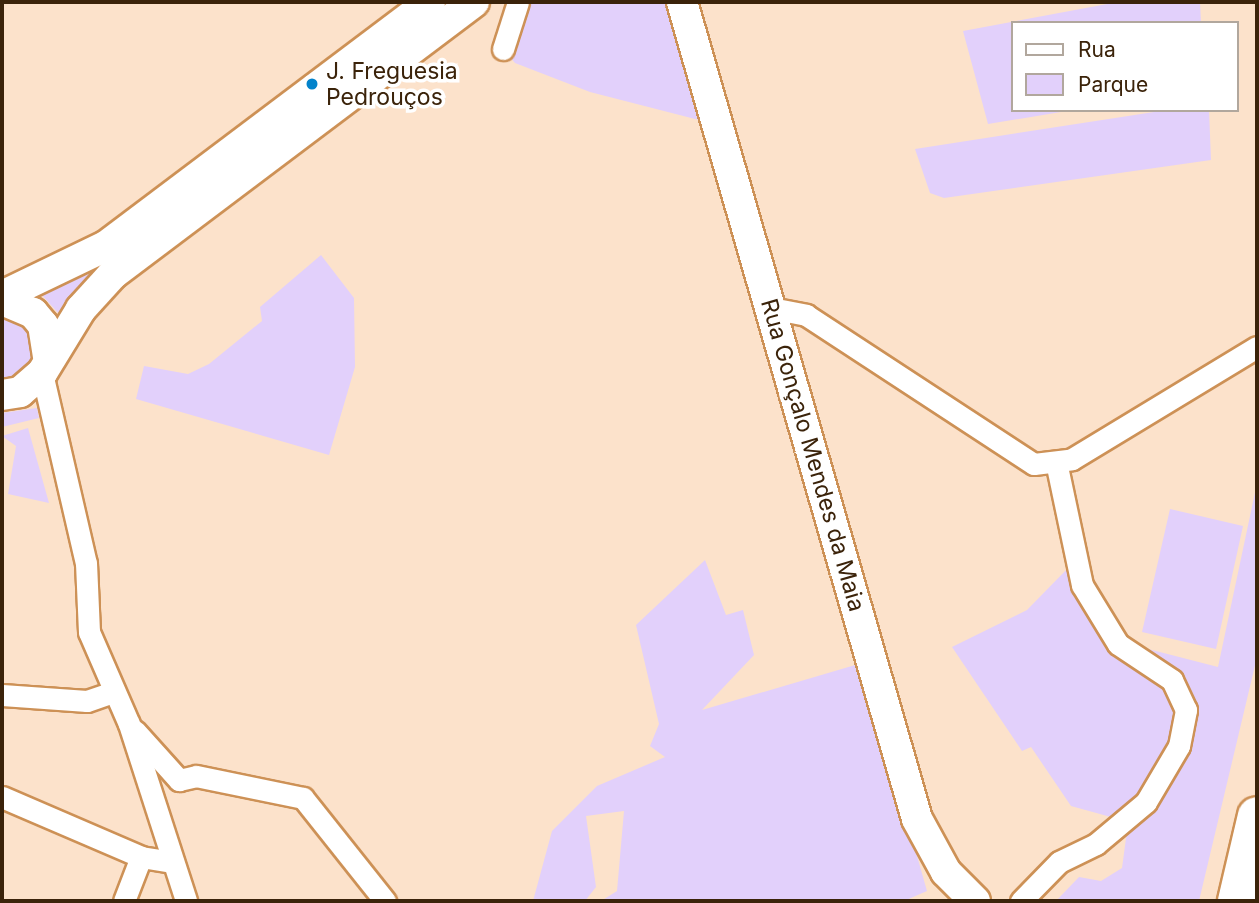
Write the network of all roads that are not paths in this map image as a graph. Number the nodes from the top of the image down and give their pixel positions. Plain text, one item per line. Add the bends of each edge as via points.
1 (430, 2) edge
2 (474, 2) edge
3 (517, 2) edge
4 (682, 2) edge
5 (503, 49) dead end
6 (2, 298) edge
7 (771, 308) junction
8 (1257, 347) edge
9 (45, 365) junction
10 (2, 395) edge
11 (1057, 466) junction
12 (113, 692) junction
13 (2, 695) edge
14 (129, 724) junction
15 (2, 797) edge
16 (1257, 817) edge
17 (141, 857) junction
18 (172, 862) junction
19 (970, 900) edge
20 (124, 901) edge
21 (186, 901) edge
22 (385, 901) edge
23 (1021, 901) edge
24 (1237, 901) edge

1 - 6 main road via 106,246
2 - 9 main road via 113,274
3 - 5 street
4 - 7 main road, Rua Gonçalo Mendes da Maia
6 - 9 main road via 33,313 43,325
7 - 11 street via 806,315 1020,460
7 - 19 main road, Rua Gonçalo Mendes da Maia via 917,819 946,872
8 - 11 street
9 - 10 main road via 20,392
9 - 12 street via 86,563 89,632
11 - 23 street via 1082,585 1118,644 1172,680 1186,710 1179,746 1146,802 1096,844 1059,862
12 - 13 street via 88,701
12 - 14 street
14 - 18 street
14 - 22 street via 179,780 196,776 303,798
15 - 17 street
16 - 24 highway
17 - 18 street
17 - 20 street
18 - 21 street

